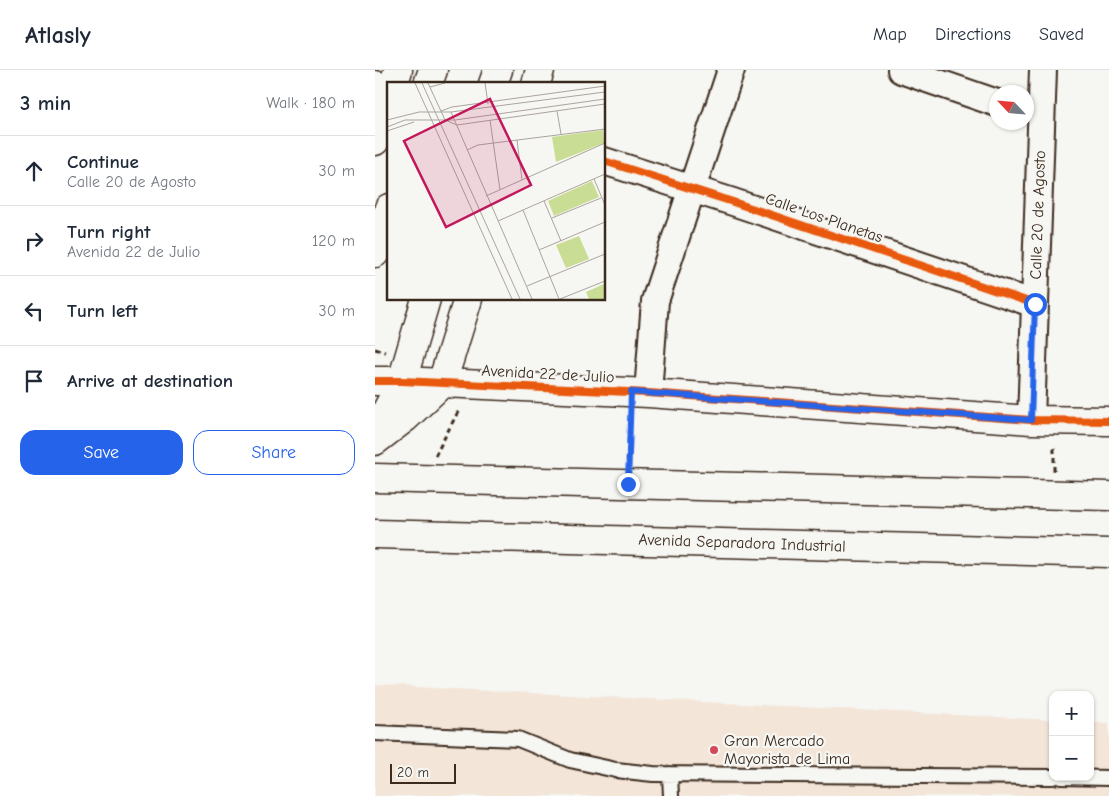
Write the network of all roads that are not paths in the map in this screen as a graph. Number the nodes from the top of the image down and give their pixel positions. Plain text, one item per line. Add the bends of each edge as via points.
1 (433, 70) edge
2 (498, 70) edge
3 (731, 70) edge
4 (901, 70) edge
5 (1043, 70) edge
6 (429, 82) edge
7 (494, 82) edge
8 (989, 100) edge
9 (387, 106) edge
10 (1034, 116) edge
11 (375, 141) edge
12 (605, 161) edge
13 (691, 190) junction
14 (387, 214) edge
15 (375, 252) edge
16 (426, 300) edge
17 (468, 300) edge
18 (1035, 304) junction
19 (375, 381) edge
20 (402, 381) junction
21 (442, 383) junction
22 (640, 392) junction
23 (1043, 420) junction
24 (1109, 421) edge
25 (375, 433) edge
26 (375, 441) edge
27 (375, 478) edge
28 (1109, 496) edge
29 (375, 534) edge
30 (1109, 553) edge
31 (375, 733) edge
32 (670, 774) junction
33 (1049, 777) edge
34 (1094, 778) edge
35 (1109, 778) edge
36 (671, 796) edge

1 - 6 main road
2 - 7 main road
3 - 13 street
4 - 8 street
5 - 10 street, Calle 20 de Agosto
9 - 11 main road
10 - 18 street, Calle 20 de Agosto
12 - 13 street, Calle Los Planetas
13 - 18 street, Calle Los Planetas
13 - 22 street via 655,301
14 - 15 main road
16 - 20 main road
17 - 21 main road
18 - 23 street, Calle 20 de Agosto
19 - 20 main road, Avenida 22 de Julio
20 - 21 main road, Avenida 22 de Julio
20 - 25 main road
21 - 22 main road, Avenida 22 de Julio
21 - 26 main road
22 - 23 main road, Avenida 22 de Julio
23 - 24 main road, Avenida 22 de Julio
27 - 28 main road
29 - 30 main road, Avenida Separadora Industrial
31 - 32 lane via 518,740 569,760 617,770
32 - 33 lane
32 - 36 lane
34 - 35 lane

